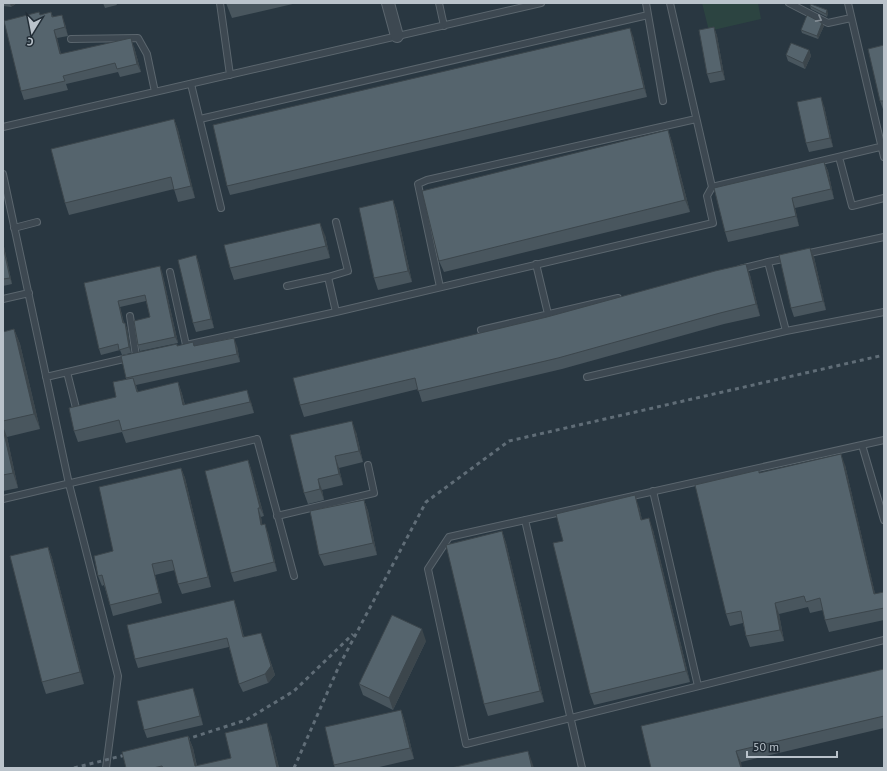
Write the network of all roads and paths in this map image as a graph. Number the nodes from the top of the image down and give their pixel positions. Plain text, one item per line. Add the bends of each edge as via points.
1 (220, 3) edge
2 (388, 3) edge
3 (439, 3) edge
4 (542, 3) edge
5 (646, 3) edge
6 (670, 3) edge
7 (789, 3) edge
8 (848, 3) edge
9 (648, 16) junction
10 (851, 18) junction
11 (444, 26) junction
12 (397, 36) junction
13 (71, 39) dead end
14 (230, 75) junction
15 (191, 84) junction
16 (155, 92) junction
17 (664, 101) dead end
18 (696, 118) junction
19 (200, 119) junction
20 (3, 127) edge
21 (883, 147) edge
22 (839, 157) junction
23 (884, 157) edge
24 (3, 174) edge
25 (712, 187) junction
26 (884, 198) edge
27 (221, 208) dead end
28 (37, 222) dead end
29 (336, 222) dead end
30 (14, 228) junction
31 (884, 237) edge
32 (799, 255) edge
33 (791, 257) edge
34 (768, 262) junction
35 (536, 264) junction
36 (730, 271) edge
37 (170, 272) dead end
38 (328, 277) junction
39 (287, 286) dead end
40 (440, 287) junction
41 (29, 293) junction
42 (624, 296) edge
43 (3, 299) edge
44 (336, 312) junction
45 (884, 312) edge
46 (548, 314) junction
47 (130, 316) dead end
48 (481, 330) dead end
49 (786, 332) junction
50 (186, 345) junction
51 (179, 347) edge
52 (143, 355) edge
53 (136, 356) junction
54 (67, 372) junction
55 (46, 376) junction
56 (587, 377) dead end
57 (76, 408) edge
58 (884, 440) edge
59 (862, 445) junction
60 (368, 466) dead end
61 (69, 484) junction
62 (653, 491) junction
63 (3, 499) edge
64 (277, 516) junction
65 (525, 520) junction
66 (884, 520) edge
67 (294, 576) dead end
68 (884, 640) edge
69 (698, 686) junction
70 (572, 717) junction
71 (106, 768) edge
72 (582, 768) edge

1 - 14 lane
2 - 12 street
3 - 11 lane
4 - 11 lane
5 - 9 lane
6 - 18 lane
7 -> 10 lane via 828,23
8 - 10 lane
9 - 17 lane
9 - 19 lane
10 - 21 lane
11 - 12 lane
12 - 14 lane
13 - 16 lane via 138,38 147,54
14 - 15 lane
15 - 16 lane
15 - 19 lane
16 - 20 lane
18 - 25 lane
18 - 40 lane via 418,184
19 - 27 lane
21 - 22 lane
21 - 23 lane
22 - 25 lane
22 - 26 lane via 852,206
24 - 30 lane
25 - 35 lane via 707,196 713,223
28 - 30 lane
29 - 38 lane via 348,271
30 - 41 lane
31 - 32 lane
33 - 34 lane
34 - 36 lane
34 - 49 lane
35 - 40 lane
35 - 46 lane
37 - 50 lane
38 - 39 lane
38 - 44 lane
40 - 44 lane
41 - 43 lane
41 - 55 lane
42 - 46 lane
44 - 50 lane
45 - 49 lane
46 - 48 lane
47 - 53 lane
49 - 56 lane
50 - 51 lane
52 - 53 lane
53 - 54 lane
54 - 55 lane
54 - 57 lane
55 - 61 lane
58 - 59 lane
59 - 62 lane
59 - 66 lane
60 - 64 lane via 374,493
61 - 63 lane
61 - 64 lane via 257,439
61 - 71 lane via 118,676
62 - 65 lane
62 - 69 lane
64 - 67 lane
65 - 70 lane
65 - 70 lane via 449,537 428,569 466,744
68 - 69 lane
69 - 70 lane
70 - 72 lane

